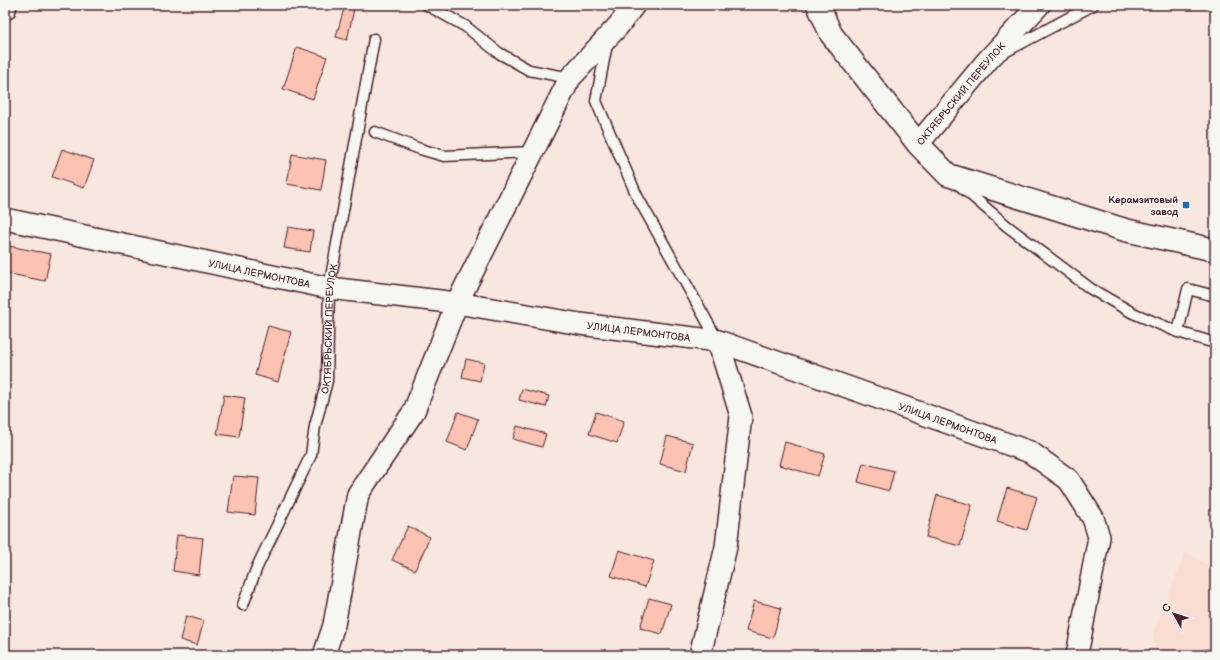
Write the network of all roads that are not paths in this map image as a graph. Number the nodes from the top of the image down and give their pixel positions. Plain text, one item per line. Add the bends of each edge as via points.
1 (6, 5) edge
2 (427, 5) edge
3 (634, 5) edge
4 (1038, 5) edge
5 (1093, 5) edge
6 (816, 7) edge
7 (5, 9) edge
8 (609, 35) junction
9 (374, 39) dead end
10 (987, 61) junction
11 (570, 78) junction
12 (375, 132) dead end
13 (918, 144) junction
14 (533, 152) junction
15 (948, 175) junction
16 (5, 219) edge
17 (1215, 250) edge
18 (329, 288) junction
19 (1215, 296) edge
20 (458, 303) junction
21 (1178, 332) junction
22 (718, 341) junction
23 (1215, 343) edge
24 (243, 605) dead end
25 (324, 655) edge
26 (700, 655) edge
27 (1077, 655) edge

1 - 7 street
2 - 11 lane via 465,26 498,53 529,70
3 - 8 street
4 - 10 street, ОКТЯБРЬСКИЙ ПЕРЕУЛОК
5 - 10 lane
6 - 13 street, ОКТЯБРЬСКИЙ ПЕРЕУЛОК via 831,34
8 - 11 street
8 - 22 lane via 596,101 637,196
9 - 18 lane, ОКТЯБРЬСКИЙ ПЕРЕУЛОК
10 - 13 street, ОКТЯБРЬСКИЙ ПЕРЕУЛОК
11 - 14 street
12 - 14 lane via 444,156
13 - 15 street
14 - 20 street
15 - 17 street via 1124,230
15 - 21 lane via 1007,226 1091,289 1133,312
16 - 18 street, УЛИЦА ЛЕРМОНТОВА
18 - 20 street, УЛИЦА ЛЕРМОНТОВА
18 - 24 lane, ОКТЯБРЬСКИЙ ПЕРЕУЛОК via 327,381 314,426 310,455 257,567
19 - 21 lane via 1188,289
20 - 22 street, УЛИЦА ЛЕРМОНТОВА via 580,324
20 - 25 street via 414,411 358,494 334,625
21 - 23 lane
22 - 26 street via 740,416 726,547
22 - 27 street, УЛИЦА ЛЕРМОНТОВА via 1030,452 1068,480 1094,518 1099,536

